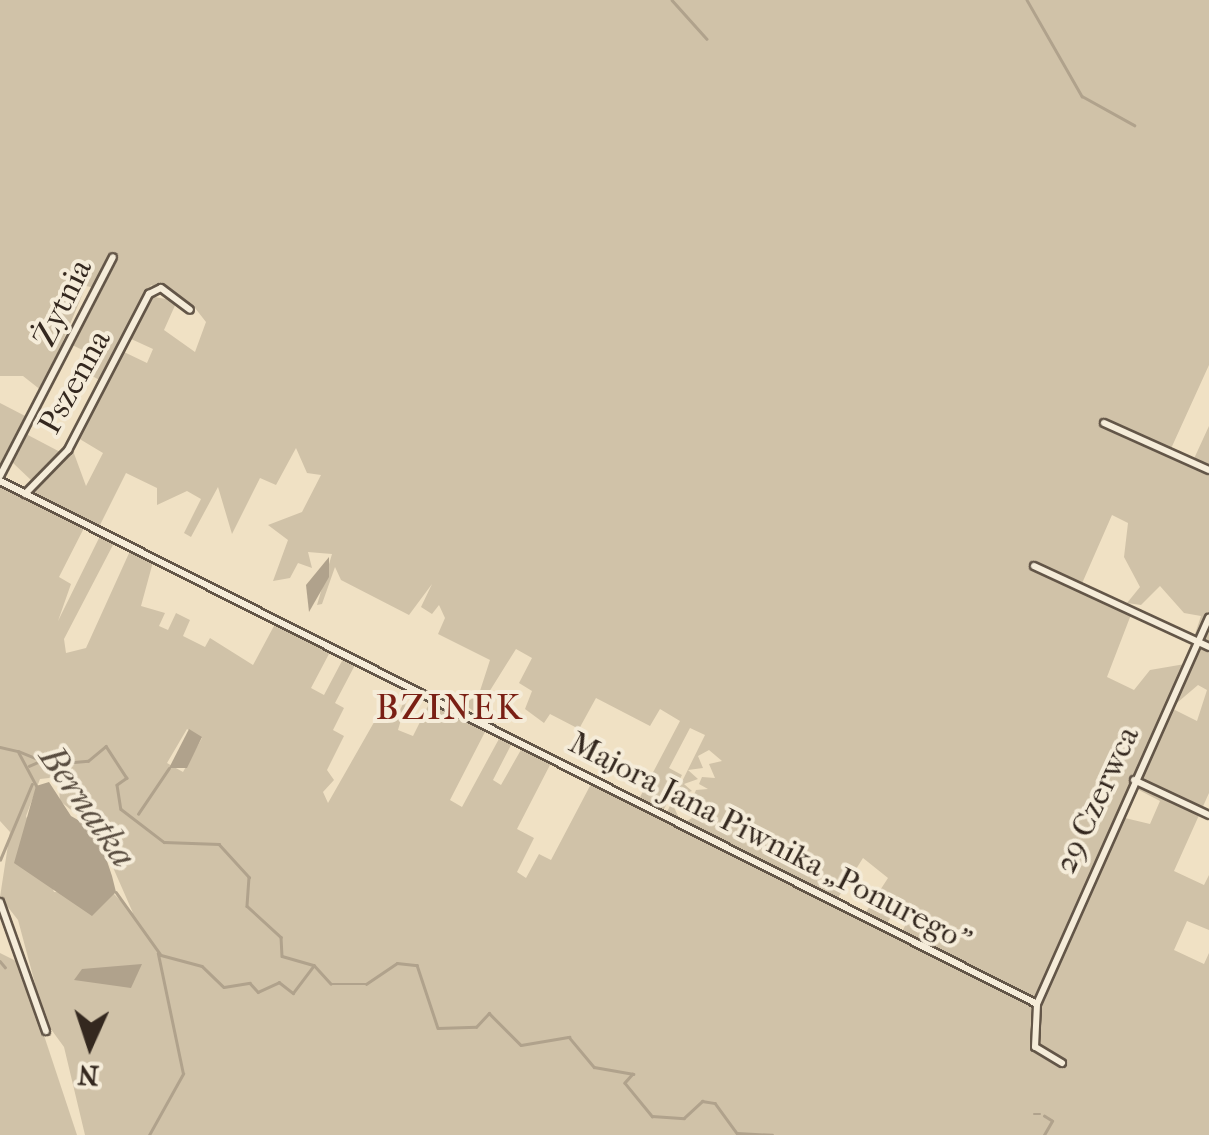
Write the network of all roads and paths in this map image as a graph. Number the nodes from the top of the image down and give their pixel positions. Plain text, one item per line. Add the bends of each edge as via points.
1 (113, 257) dead end
2 (190, 310) dead end
3 (1104, 423) dead end
4 (1209, 470) edge
5 (0, 478) edge
6 (26, 494) junction
7 (1034, 566) dead end
8 (1209, 618) edge
9 (1198, 642) junction
10 (1209, 647) edge
11 (1134, 780) junction
12 (1209, 815) edge
13 (0, 902) edge
14 (1036, 1004) junction
15 (45, 1028) dead end
16 (1062, 1063) dead end

1 - 5 street, Żytnia
2 - 6 street, Pszenna via 158,289 68,450
3 - 4 street
5 - 6 street, Majora Jana Piwnika „Ponurego”
6 - 14 street, Majora Jana Piwnika „Ponurego”
7 - 9 street
8 - 9 street, 29 Czerwca
9 - 10 street
9 - 11 street, 29 Czerwca
11 - 12 street
11 - 14 street, 29 Czerwca
13 - 15 street
14 - 16 street via 1035,1046

